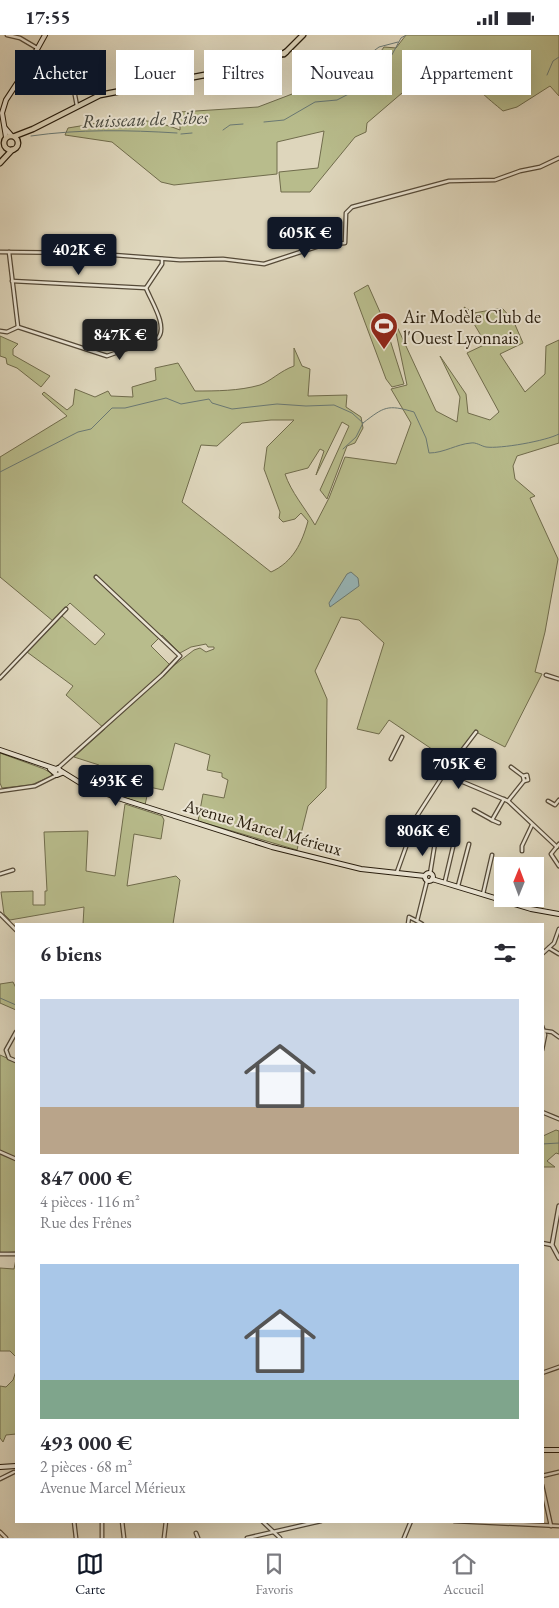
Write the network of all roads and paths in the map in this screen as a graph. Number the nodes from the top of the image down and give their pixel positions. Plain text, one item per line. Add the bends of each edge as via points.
1 (7, 35) edge
2 (45, 35) edge
3 (303, 35) edge
4 (38, 49) joint
5 (282, 54) edge
6 (15, 87) edge
7 (116, 90) edge
8 (75, 95) edge
9 (77, 106) junction
10 (33, 129) junction
11 (10, 136) junction
12 (18, 141) junction
13 (5, 147) junction
14 (12, 150) junction
15 (559, 158) edge
16 (0, 163) edge
17 (0, 252) edge
18 (9, 252) junction
19 (162, 259) junction
20 (12, 281) junction
21 (146, 288) junction
22 (18, 327) junction
23 (0, 331) edge
24 (96, 577) dead end
25 (66, 609) dead end
26 (546, 675) dead end
27 (0, 679) edge
28 (559, 679) edge
29 (476, 732) dead end
30 (402, 737) dead end
31 (0, 750) edge
32 (391, 759) dead end
33 (511, 767) dead end
34 (58, 772) junction
35 (444, 774) junction
36 (0, 791) edge
37 (504, 799) junction
38 (559, 800) edge
39 (508, 801) junction
40 (548, 801) dead end
41 (474, 810) dead end
42 (492, 819) junction
43 (499, 823) dead end
44 (532, 825) junction
45 (435, 843) dead end
46 (469, 844) dead end
47 (558, 846) edge
48 (453, 847) dead end
49 (522, 851) dead end
50 (492, 855) dead end
51 (559, 865) edge
52 (13, 870) dead end
53 (397, 872) junction
54 (0, 874) edge
55 (430, 874) junction
56 (425, 876) junction
57 (432, 879) junction
58 (427, 881) junction
59 (446, 881) junction
60 (458, 885) junction
61 (483, 894) junction
62 (0, 914) edge
63 (559, 914) edge
64 (417, 921) junction
65 (408, 923) edge
66 (420, 923) edge
67 (15, 929) edge
68 (559, 929) edge
69 (549, 948) junction
70 (544, 952) edge
71 (559, 954) edge
72 (545, 1031) joint
73 (15, 1034) edge
74 (544, 1037) edge
75 (559, 1037) edge
76 (15, 1061) edge
77 (544, 1112) edge
78 (559, 1119) edge
79 (0, 1152) edge
80 (15, 1159) edge
81 (559, 1206) edge
82 (544, 1243) edge
83 (552, 1245) junction
84 (0, 1254) edge
85 (15, 1254) edge
86 (559, 1258) edge
87 (559, 1367) edge
88 (544, 1372) edge
89 (544, 1450) edge
90 (559, 1450) edge
91 (15, 1466) edge
92 (0, 1467) edge
93 (14, 1472) dead end
94 (559, 1472) edge
95 (544, 1476) edge
96 (0, 1479) edge
97 (544, 1495) edge
98 (74, 1523) edge
99 (102, 1523) edge
100 (122, 1523) edge
101 (166, 1523) edge
102 (264, 1523) edge
103 (311, 1523) edge
104 (410, 1523) edge
105 (492, 1523) edge
106 (550, 1526) junction
107 (559, 1526) edge
108 (273, 1531) junction
109 (0, 1532) edge
110 (196, 1533) dead end
111 (6, 1538) edge
112 (76, 1538) edge
113 (102, 1538) edge
114 (124, 1538) edge
115 (164, 1538) edge
116 (198, 1538) edge
117 (247, 1538) edge
118 (280, 1538) edge
119 (404, 1538) edge

1 - 4 street via 20,38
2 - 4 main road
3 - 5 main road
6 - 11 main road via 2,113 3,124
7 - 9 main road
8 - 9 street
9 - 10 main road
10 - 11 main road
10 - 12 main road
11 - 12 main road
11 - 13 main road via 3,141
12 - 14 main road
13 - 14 main road
13 - 16 main road
14 - 16 main road
15 - 19 street via 495,180 449,181 352,207 346,213 345,243 322,245 270,263
17 - 18 street
18 - 19 street via 88,253
18 - 20 street
19 - 21 street
20 - 21 street
20 - 22 street
21 - 22 street via 162,326 161,335 107,356
22 - 23 street
24 - 34 street via 180,656
25 - 27 street
26 - 28 street
29 - 35 street
30 - 32 street
31 - 34 main road, Avenue Marcel Mérieux
33 - 39 street via 524,781
34 - 36 street via 35,786
34 - 53 main road, Avenue Marcel Mérieux via 116,797 272,847 361,869
35 - 37 street
35 - 53 street via 417,817
37 - 39 street
37 - 42 street
38 - 40 street via 555,805
39 - 44 street
41 - 42 street
42 - 43 street
44 - 47 street
44 - 49 street
45 - 55 street
46 - 60 street
47 - 51 street via 552,854
48 - 59 street
50 - 61 street
52 - 54 street
53 - 56 main road, Avenue Marcel Mérieux
55 - 56 main road
55 - 57 main road
56 - 58 main road
57 - 58 main road
57 - 59 main road
58 - 64 street
59 - 60 main road
60 - 61 main road
61 - 63 main road
62 - 67 street
64 - 65 street via 409,917
64 - 66 street
68 - 69 street
69 - 70 street
69 - 71 street
72 - 74 street
72 - 75 street
73 - 76 street via 6,1050 9,1058
77 - 78 street
79 - 80 street
81 - 83 street
82 - 83 street
83 - 86 street
84 - 85 street
87 - 88 street
89 - 90 main road
91 - 92 main road
93 - 96 street
94 - 95 street
97 - 106 street
98 - 112 street
99 - 113 street
100 - 114 street
101 - 115 street
102 - 108 street
103 - 108 street
104 - 119 street
105 - 106 street
106 - 107 street
108 - 117 street
108 - 118 street
109 - 111 street
110 - 116 street

